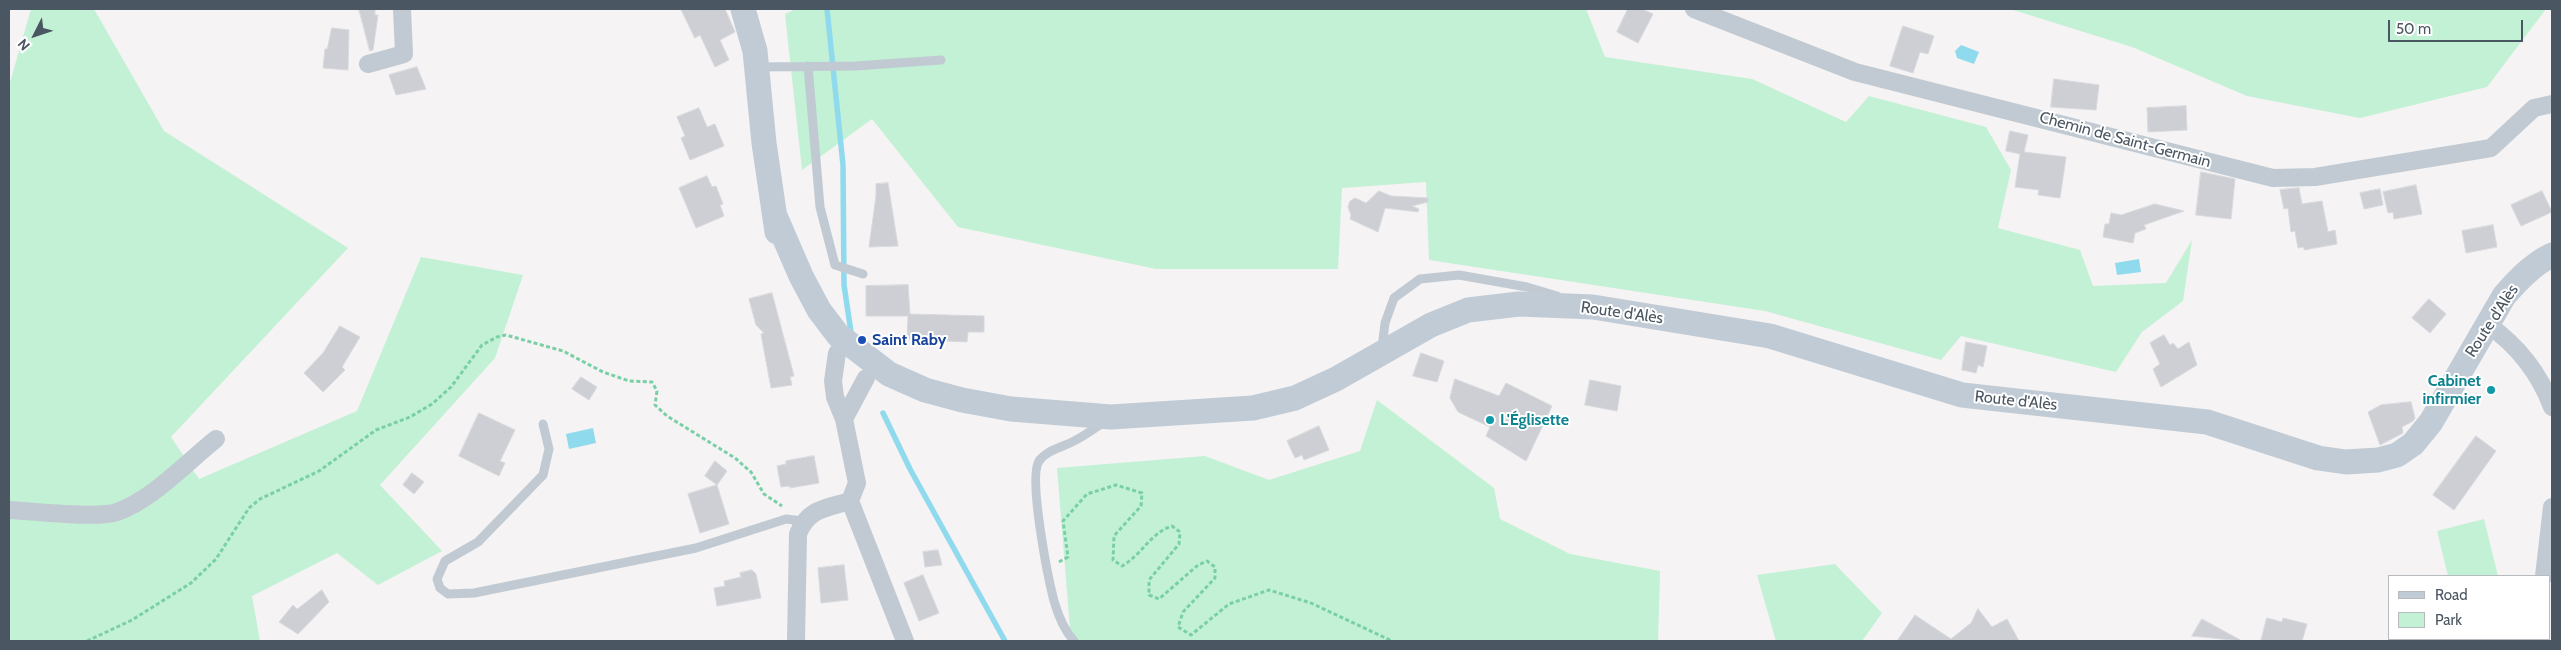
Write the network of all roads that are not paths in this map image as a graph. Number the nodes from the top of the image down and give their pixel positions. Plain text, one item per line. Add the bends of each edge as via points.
1 (402, 9) edge
2 (1694, 9) edge
3 (743, 11) edge
4 (942, 60) dead end
5 (368, 64) dead end
6 (811, 66) junction
7 (756, 67) junction
8 (2552, 104) edge
9 (775, 216) junction
10 (2552, 255) edge
11 (863, 274) dead end
12 (1593, 307) junction
13 (2487, 324) junction
14 (1386, 350) junction
15 (837, 353) junction
16 (866, 378) junction
17 (2552, 407) edge
18 (1011, 409) junction
19 (1111, 418) junction
20 (844, 419) junction
21 (543, 424) dead end
22 (216, 439) dead end
23 (850, 501) junction
24 (2552, 507) edge
25 (9, 510) edge
26 (803, 521) junction
27 (2544, 575) edge
28 (796, 641) edge
29 (906, 641) edge
30 (1074, 641) edge

1 - 5 street via 404,54
2 - 8 street, Chemin de Saint-Germain via 1854,72 2273,178 2315,177 2492,148 2534,108
3 - 7 main road via 755,51
4 - 6 lane
6 - 7 lane
6 - 11 lane via 820,207 835,265
7 - 9 main road
9 - 15 main road via 778,238 809,318
9 - 18 main road via 819,310 838,335 862,355 889,374 925,390
10 - 13 main road, Route d'Alès via 2519,279
12 - 13 main road, Route d'Alès via 1770,336 1962,395 2207,422 2318,458 2346,462 2397,455 2413,444 2431,422
12 - 14 main road, Route d'Alès via 1519,304 1468,310 1431,324
12 - 14 lane via 1527,287 1460,276 1420,279 1394,298 1385,323
13 - 17 street via 2511,341 2533,370
14 - 19 main road, Route d'Alès via 1295,398 1253,408
15 - 16 main road
15 - 20 street via 834,397
16 - 18 main road via 905,400 987,413
16 - 20 street
18 - 19 main road, Route d'Alès
19 - 30 lane via 1073,442 1047,453 1038,463 1034,478 1054,601 1066,632
20 - 23 street via 857,483
21 - 26 lane via 548,448 543,474 478,542 445,560 437,578 440,588 448,594 474,594 696,548 786,520
22 - 25 street via 157,488 116,513
23 - 26 street via 813,512
23 - 29 street
24 - 27 street
26 - 28 street via 798,534

